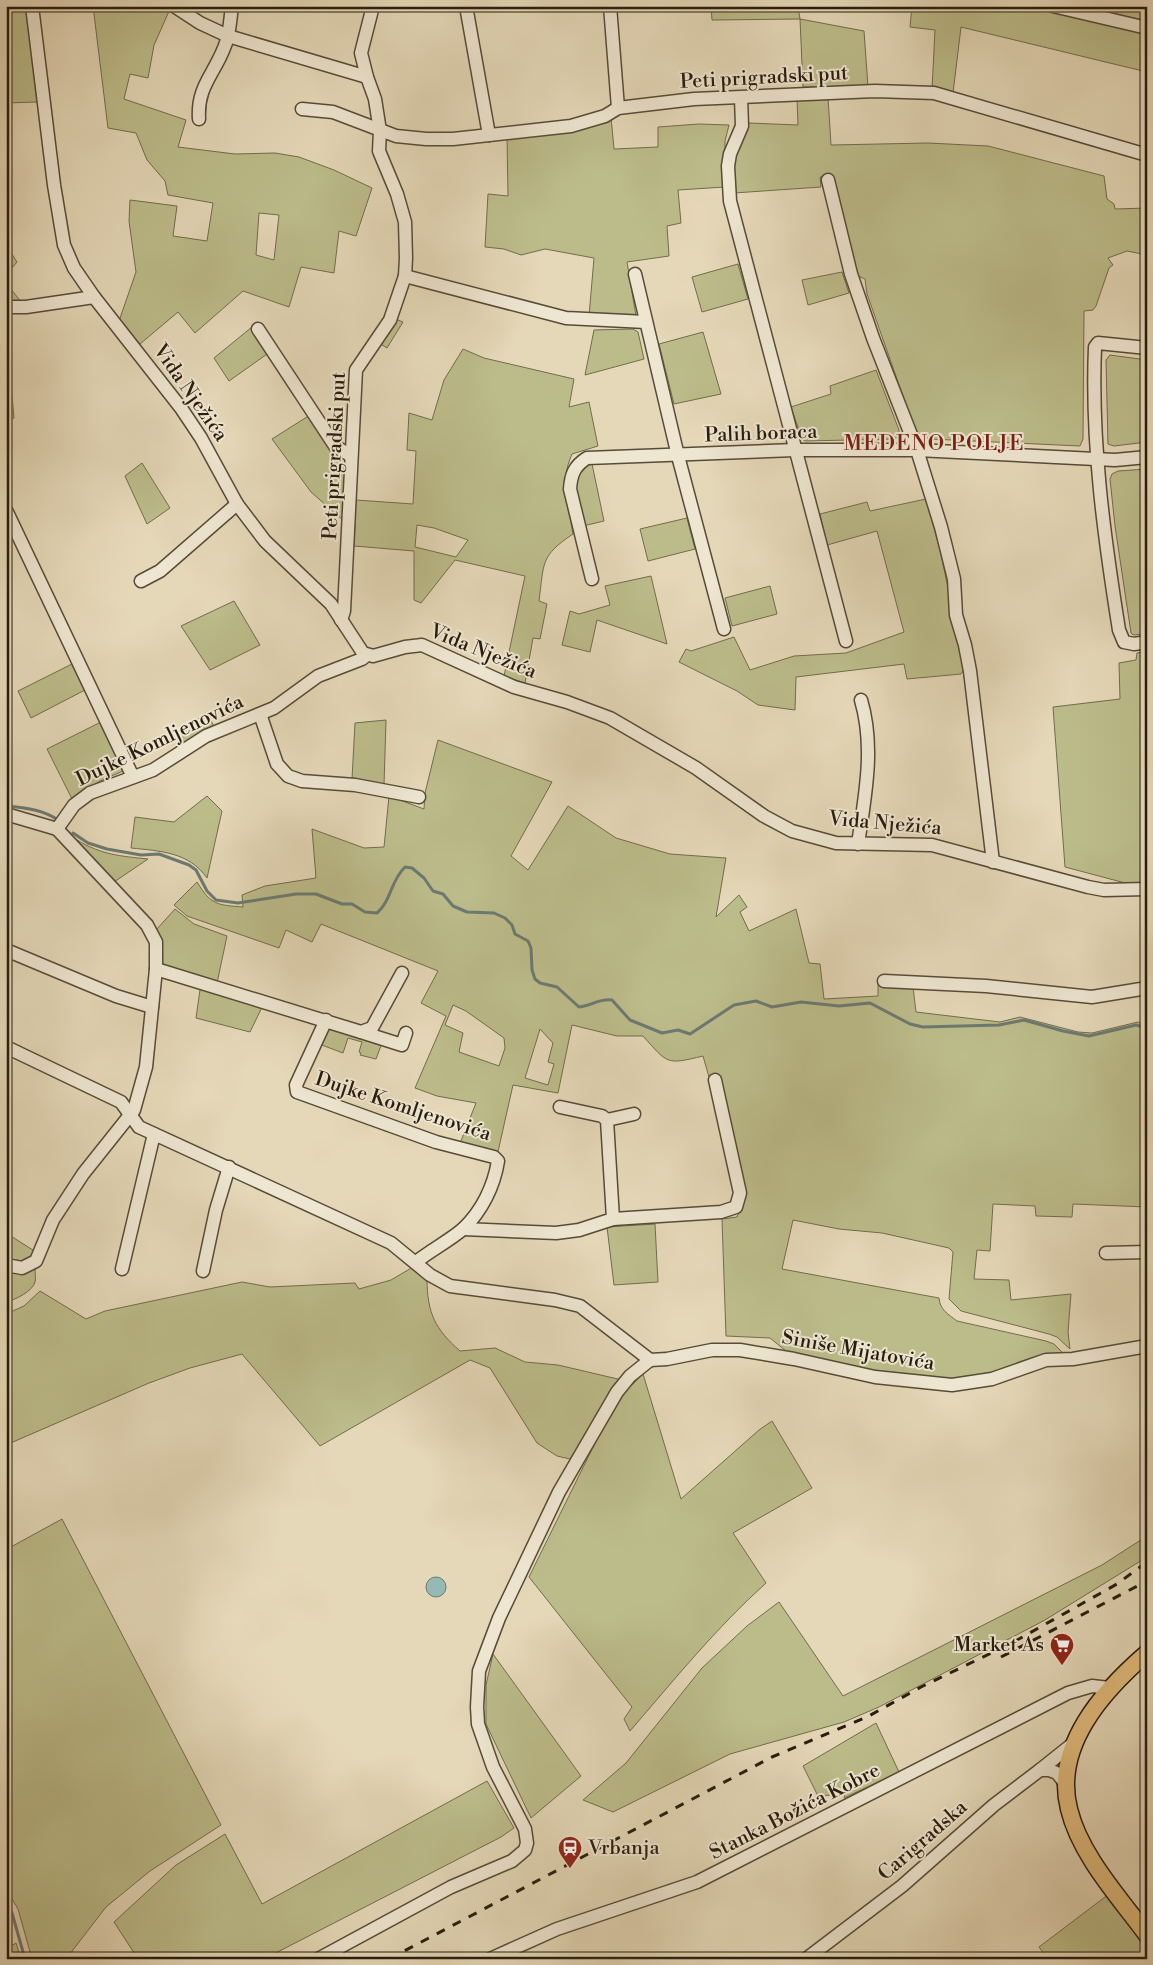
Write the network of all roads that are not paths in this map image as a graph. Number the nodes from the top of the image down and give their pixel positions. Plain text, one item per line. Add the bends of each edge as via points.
1 (32, 6) edge
2 (174, 6) edge
3 (232, 6) edge
4 (373, 6) edge
5 (466, 6) edge
6 (610, 6) edge
7 (1053, 6) edge
8 (1147, 28) edge
9 (228, 36) junction
10 (368, 77) junction
11 (741, 98) junction
12 (618, 108) junction
13 (302, 109) dead end
14 (199, 120) dead end
15 (380, 131) junction
16 (489, 135) junction
17 (1147, 155) edge
18 (828, 180) dead end
19 (636, 274) dead end
20 (405, 276) junction
21 (94, 297) junction
22 (6, 307) edge
23 (646, 322) junction
24 (258, 329) dead end
25 (1147, 348) edge
26 (795, 450) junction
27 (917, 450) junction
28 (351, 456) junction
29 (678, 456) junction
30 (1147, 456) edge
31 (1096, 458) junction
32 (237, 504) junction
33 (6, 510) edge
34 (592, 579) dead end
35 (141, 581) dead end
36 (341, 620) junction
37 (724, 629) dead end
38 (846, 641) dead end
39 (1147, 642) edge
40 (367, 655) junction
41 (861, 700) dead end
42 (260, 714) junction
43 (133, 777) junction
44 (419, 797) dead end
45 (6, 814) edge
46 (57, 829) junction
47 (858, 844) junction
48 (993, 862) junction
49 (1147, 889) edge
50 (6, 950) edge
51 (156, 969) junction
52 (402, 973) dead end
53 (884, 981) dead end
54 (1147, 988) edge
55 (152, 1007) junction
56 (326, 1020) junction
57 (361, 1032) junction
58 (406, 1033) dead end
59 (7, 1049) edge
60 (715, 1080) dead end
61 (560, 1107) dead end
62 (130, 1114) junction
63 (634, 1114) dead end
64 (607, 1120) junction
65 (154, 1134) junction
66 (229, 1168) junction
67 (613, 1219) junction
68 (463, 1229) junction
69 (1147, 1252) edge
70 (1106, 1253) dead end
71 (416, 1262) junction
72 (6, 1265) edge
73 (122, 1270) dead end
74 (203, 1271) dead end
75 (1147, 1346) edge
76 (650, 1360) junction
77 (1147, 1653) edge
78 (1109, 1688) junction
79 (1079, 1689) junction
80 (1091, 1715) junction
81 (1075, 1742) junction
82 (1040, 1770) junction
83 (1065, 1783) junction
84 (1147, 1935) edge
85 (318, 1959) edge
86 (490, 1959) edge
87 (806, 1959) edge

1 - 21 street, Vida Nježića via 64,245 74,268
2 - 9 street
3 - 9 street
4 - 10 street, Peti prigradski put via 361,54
5 - 16 street
6 - 12 street
7 - 8 street
9 - 10 street
9 - 14 street via 200,94
10 - 15 street, Peti prigradski put
11 - 12 street, Peti prigradski put via 694,99
11 - 17 street, Peti prigradski put via 876,91 934,93
11 - 26 street via 742,126 728,166 730,201
12 - 16 street, Peti prigradski put via 605,116 571,126
13 - 15 street via 333,112
15 - 16 street, Peti prigradski put via 426,139
15 - 20 street, Peti prigradski put via 382,162 397,194 405,222
18 - 27 street via 851,274
19 - 23 street
20 - 23 street via 566,318
20 - 28 street, Peti prigradski put via 390,320 356,370
21 - 22 street
21 - 32 street, Vida Nježića via 181,408
23 - 29 street
24 - 28 street via 335,446
25 - 31 street via 1100,343 1095,347
26 - 27 street, Palih boraca
26 - 29 street, Palih boraca
26 - 38 street
27 - 31 street, Palih boraca
27 - 48 street via 954,579 956,615 970,671
28 - 36 street, Peti prigradski put via 349,542
29 - 34 street, Palih boraca via 593,457 576,467 570,489
29 - 37 street
30 - 31 street, Palih boraca via 1115,460
31 - 39 street via 1104,538 1119,630 1124,642
32 - 35 street via 160,571
32 - 36 street, Vida Nježića via 265,541 331,604
33 - 43 street
36 - 40 street, Vida Nježića via 359,649
40 - 42 street, Dujke Komljenovića via 318,676
40 - 47 street, Vida Nježića via 414,645 433,648 514,687 567,702 624,725 696,768 785,828 836,842
41 - 47 street via 868,726 868,769
42 - 43 street, Dujke Komljenovića via 211,734 159,767
42 - 44 street via 277,764 288,776 302,781 355,785
43 - 46 street, Dujke Komljenovića via 83,798
45 - 46 street
46 - 51 street via 146,925 156,942
47 - 48 street, Vida Nježića via 932,845
48 - 49 street, Vida Nježića via 1104,890
50 - 55 street via 116,996
51 - 55 street
51 - 56 street
52 - 57 street via 372,1028
53 - 54 street via 1092,996
55 - 62 street via 146,1067
56 - 57 street
56 - 68 street, Dujke Komljenovića via 296,1085 297,1092 498,1161 484,1202
57 - 58 street via 402,1045
59 - 62 street via 120,1102
60 - 67 street via 740,1193 736,1206 721,1212
61 - 64 street
62 - 65 street via 140,1127
62 - 72 street via 83,1174 53,1220 36,1261 22,1268
63 - 64 street
64 - 67 street
65 - 66 street
65 - 73 street
66 - 71 street via 391,1243
66 - 74 street
67 - 68 street via 579,1230 556,1233
68 - 71 street, Dujke Komljenovića
69 - 70 street
71 - 76 street via 430,1275 450,1286 580,1306
75 - 76 street, Siniše Mijatovića via 1073,1359 1046,1360 992,1378 952,1384 875,1377 740,1350 712,1350
76 - 85 street via 624,1383 613,1398 559,1492 499,1618 479,1671 478,1724 493,1767 525,1829 525,1850 512,1861 451,1886
77 - 78 main road
78 - 79 street, Stanka Božića Kobre via 1092,1686
78 - 80 main road
79 - 80 street via 1088,1698
79 - 86 street, Stanka Božića Kobre via 697,1882 558,1928
80 - 81 main road
81 - 82 street, Carigradska
81 - 83 main road
82 - 83 street via 1050,1770
82 - 87 street, Carigradska via 994,1804 902,1886
83 - 84 main road via 1069,1810 1082,1839 1101,1872

